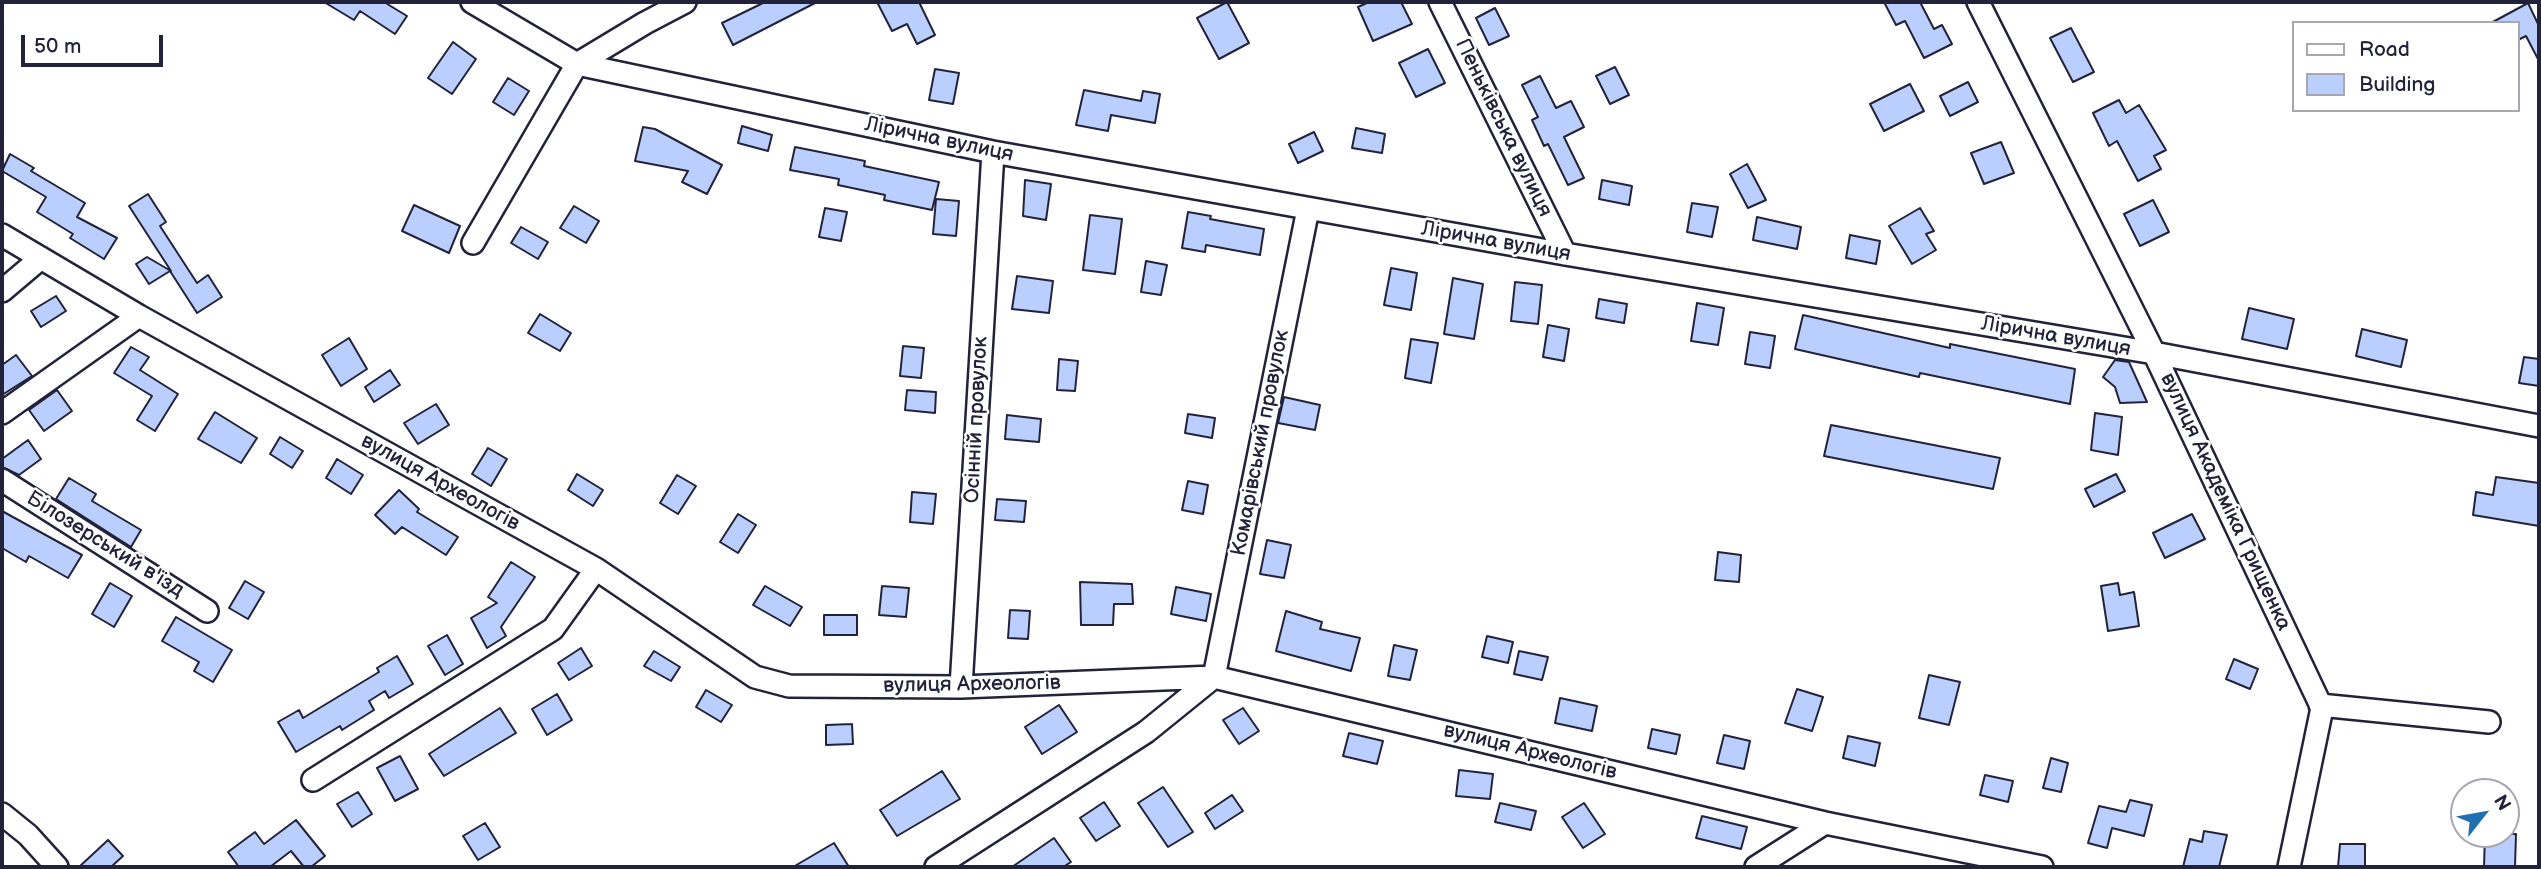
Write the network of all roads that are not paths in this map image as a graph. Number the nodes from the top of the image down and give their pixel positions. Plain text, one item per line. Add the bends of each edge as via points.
1 (472, 2) edge
2 (685, 2) edge
3 (1440, 2) edge
4 (1978, 2) edge
5 (577, 64) junction
6 (993, 152) junction
7 (1308, 209) junction
8 (2, 235) edge
9 (473, 243) dead end
10 (1565, 254) junction
11 (41, 258) junction
12 (2, 290) edge
13 (139, 316) junction
14 (2154, 353) junction
15 (2, 413) edge
16 (2539, 426) edge
17 (2, 480) edge
18 (596, 569) junction
19 (207, 611) dead end
20 (1214, 677) junction
21 (961, 687) junction
22 (2320, 705) junction
23 (2489, 722) dead end
24 (313, 780) dead end
25 (2, 814) edge
26 (1825, 823) junction
27 (57, 867) edge
28 (936, 867) edge
29 (1756, 867) edge
30 (2042, 867) edge
31 (2289, 867) edge

1 - 5 street, Лірична вулиця
2 - 5 street
3 - 10 street, Пеньківська вулиця
4 - 14 street, вулиця Академіка Грищенка
5 - 6 street, Лірична вулиця
5 - 9 street
6 - 7 street, Лірична вулиця
6 - 21 street, Осінній провулок
7 - 10 street, Лірична вулиця
7 - 20 street, Комарівський провулок
8 - 11 street, вулиця Археологів
10 - 14 street, Лірична вулиця
11 - 12 street
11 - 13 street, вулиця Археологів
13 - 15 street
13 - 18 street, вулиця Археологів
14 - 16 street, Лірична вулиця
14 - 22 street, вулиця Академіка Грищенка
17 - 19 street, Білозерський в'їзд
18 - 21 street, вулиця Археологів via 755,677 789,686
18 - 24 street via 553,629
20 - 21 street, вулиця Археологів
20 - 26 street, вулиця Археологів
20 - 28 street via 1146,732
22 - 23 street
22 - 31 street
25 - 27 street
26 - 29 street
26 - 30 street, вулиця Археологів

